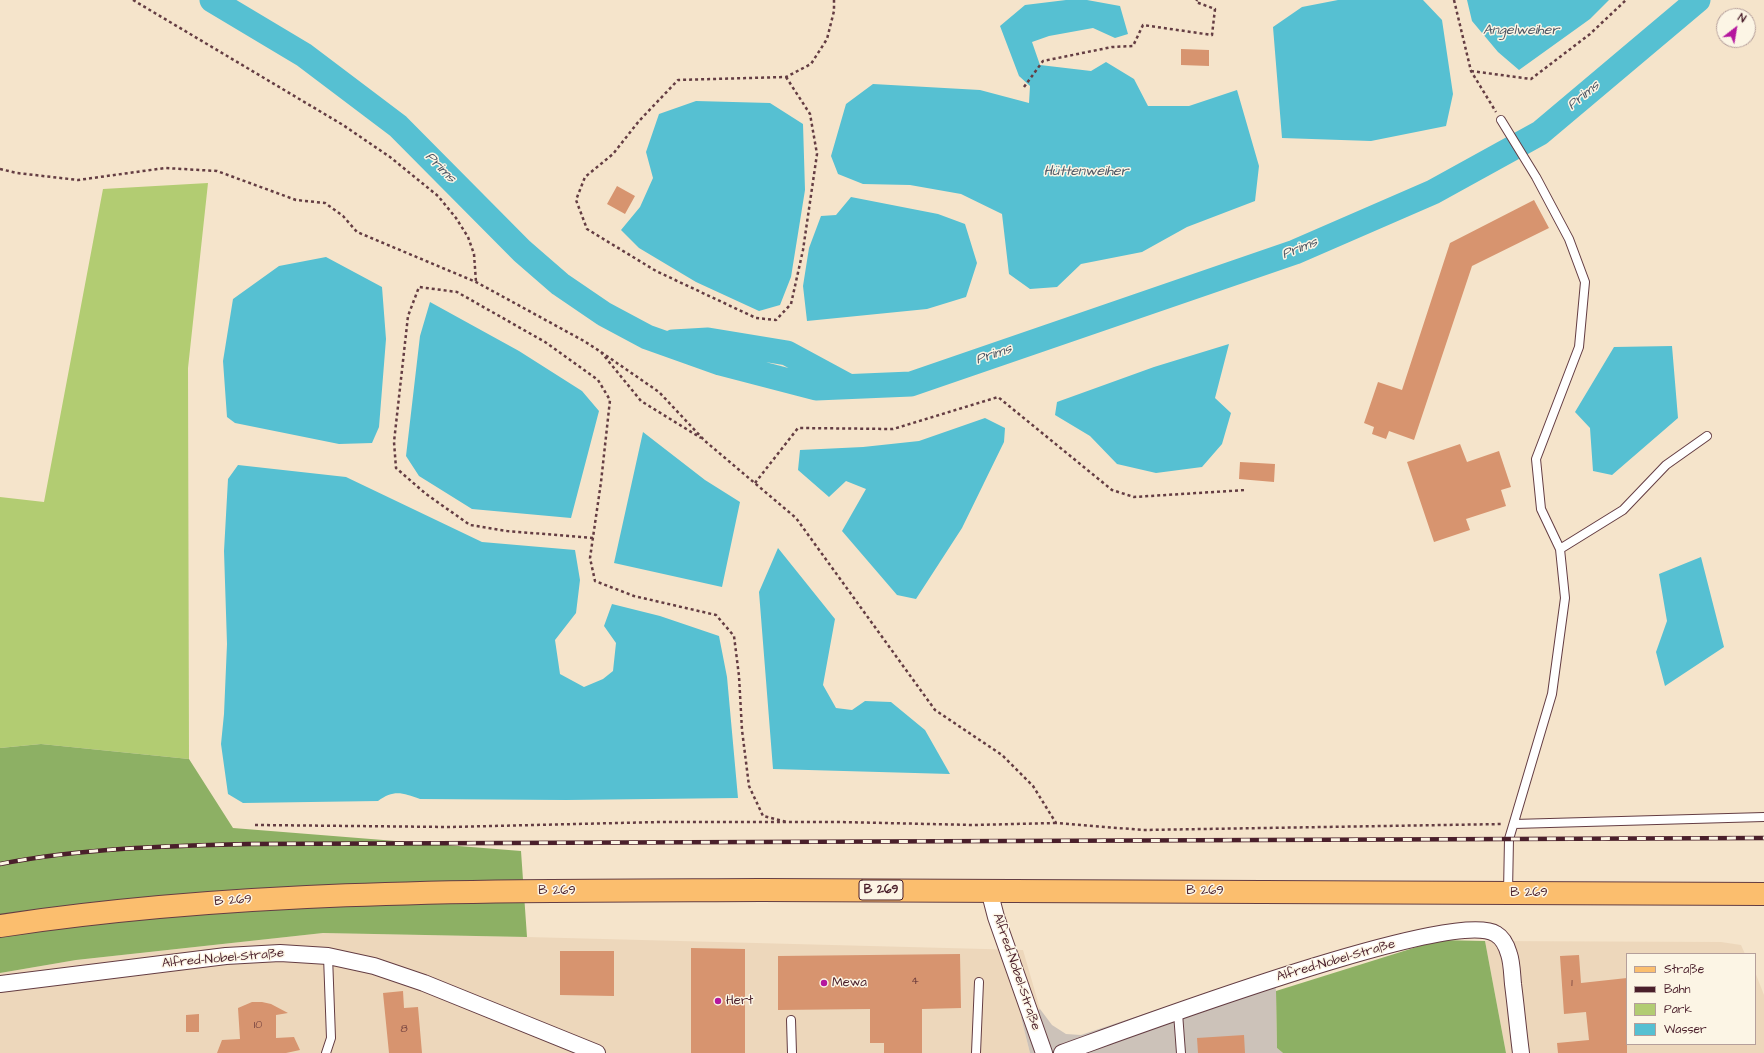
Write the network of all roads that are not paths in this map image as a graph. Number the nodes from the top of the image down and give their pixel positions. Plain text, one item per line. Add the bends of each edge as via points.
1 (1501, 120) road end
2 (1708, 436) dead end
3 (1560, 549) junction
4 (1764, 817) edge
5 (1514, 824) junction
6 (989, 890) junction
7 (1508, 893) junction
8 (1764, 894) edge
9 (0, 926) edge
10 (328, 956) junction
11 (979, 982) dead end
12 (0, 984) edge
13 (1178, 1013) junction
14 (791, 1020) dead end
15 (326, 1053) edge
16 (597, 1053) edge
17 (792, 1053) edge
18 (976, 1053) edge
19 (1044, 1053) edge
20 (1062, 1053) edge
21 (1181, 1053) edge
22 (1521, 1053) edge

1 - 3 lane via 1569,238 1585,282 1579,347 1536,459 1541,509
2 - 3 lane via 1666,465 1623,510
3 - 5 lane via 1565,598 1552,694
4 - 5 lane
5 - 7 lane via 1509,839
6 - 7 main road, B 269 / B 269
6 - 9 main road, B 269 / B 269 via 371,894 150,908
6 - 19 street, Alfred-Nobel-Straße
7 - 8 main road, B 269 / B 269
10 - 12 street, Alfred-Nobel-Straße via 280,953 226,956
10 - 15 lane via 331,1038
10 - 16 street, Alfred-Nobel-Straße via 374,966 424,983
11 - 18 lane
13 - 20 street, Alfred-Nobel-Straße
13 - 21 lane
13 - 22 street, Alfred-Nobel-Straße via 1275,978 1410,939 1452,932 1486,931 1501,938 1510,955
14 - 17 lane

